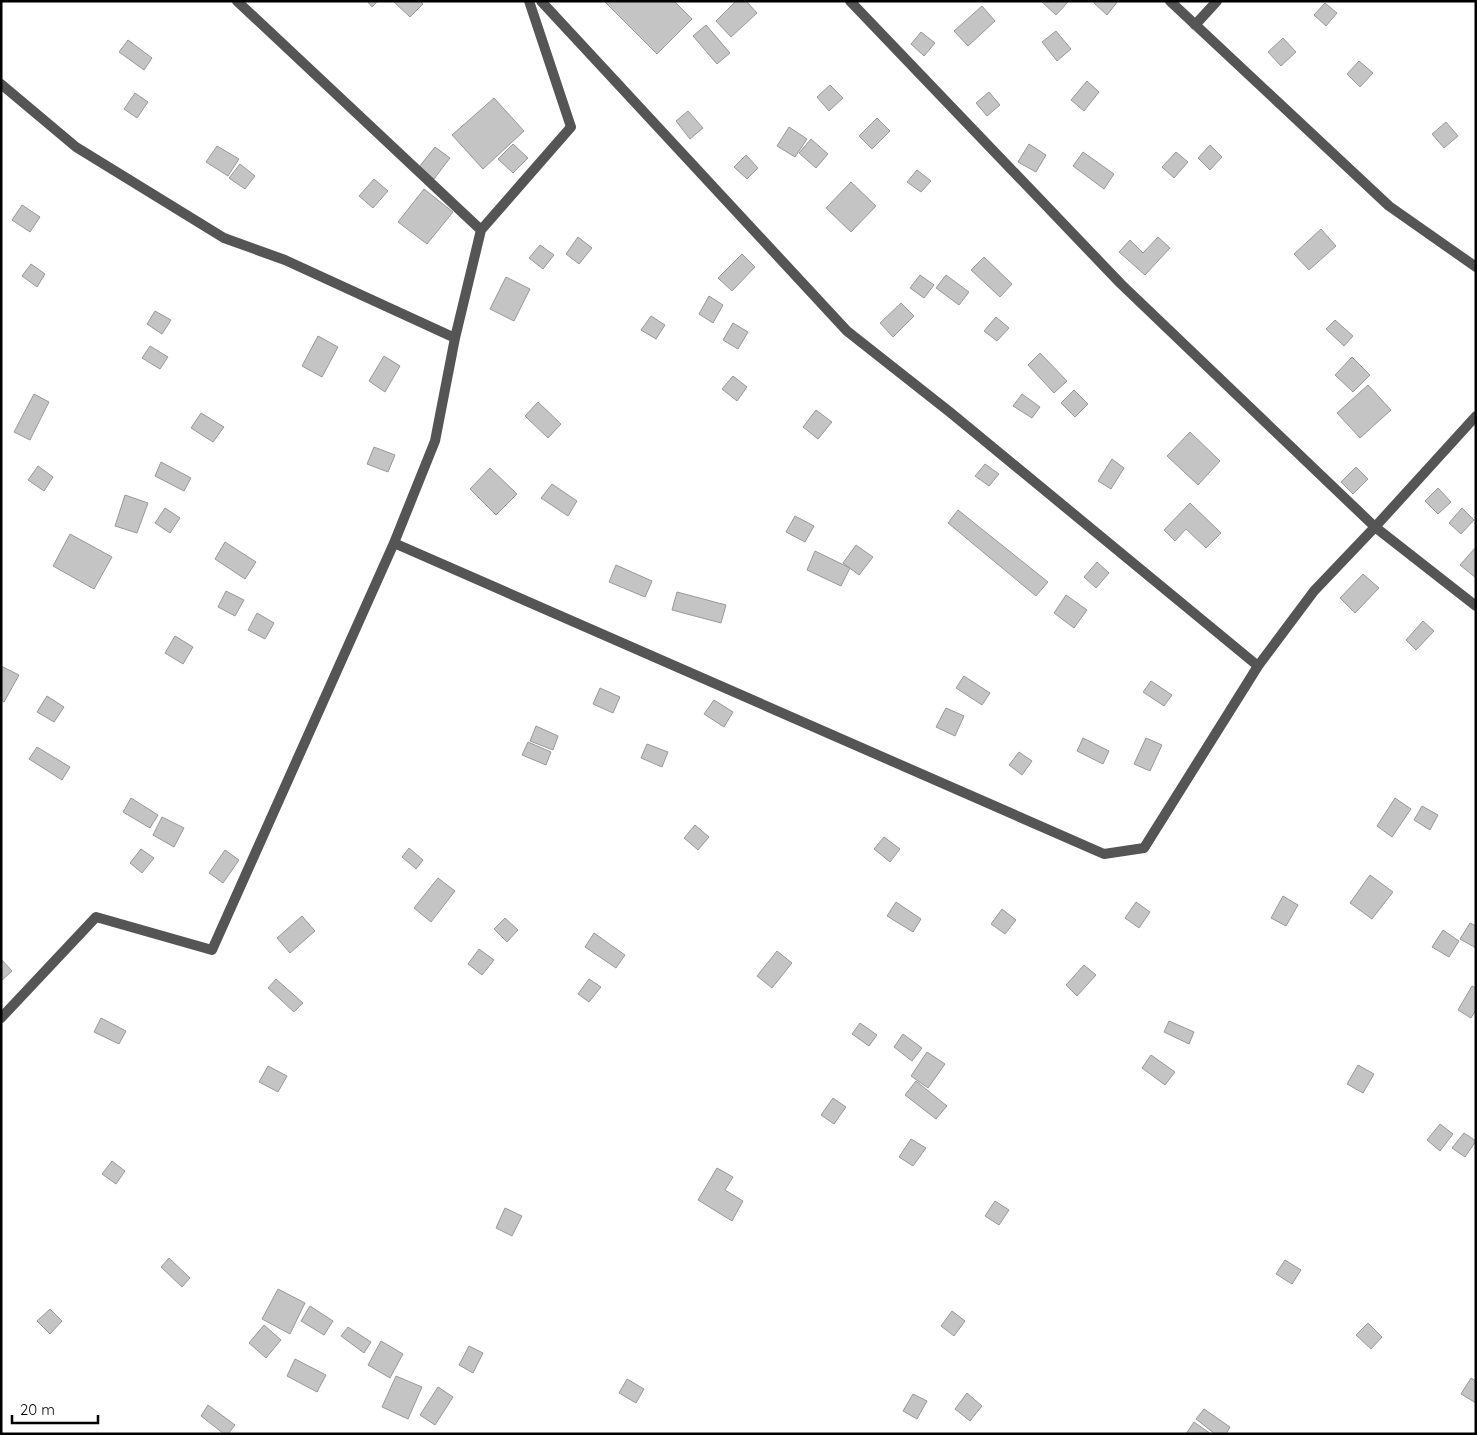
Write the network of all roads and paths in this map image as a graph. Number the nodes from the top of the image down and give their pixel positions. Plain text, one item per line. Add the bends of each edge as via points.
1 (237, 1) edge
2 (529, 1) edge
3 (541, 1) edge
4 (850, 1) edge
5 (1170, 1) edge
6 (1217, 1) edge
7 (1196, 25) junction
8 (1, 84) edge
9 (481, 230) junction
10 (1476, 267) edge
11 (455, 338) junction
12 (1476, 416) edge
13 (1375, 527) junction
14 (394, 543) junction
15 (1476, 606) edge
16 (1258, 666) junction
17 (1, 1018) edge

1 - 9 street
2 - 9 street via 571,127
3 - 16 street via 847,331
4 - 13 street via 1120,284
5 - 7 street
6 - 7 street
7 - 10 street via 1389,206
8 - 11 street via 76,147 224,238 286,260
9 - 11 street
11 - 14 street via 435,441
12 - 13 street
13 - 15 street
13 - 16 street via 1314,591
14 - 16 street via 1104,854 1144,848
14 - 17 street via 212,950 96,918

